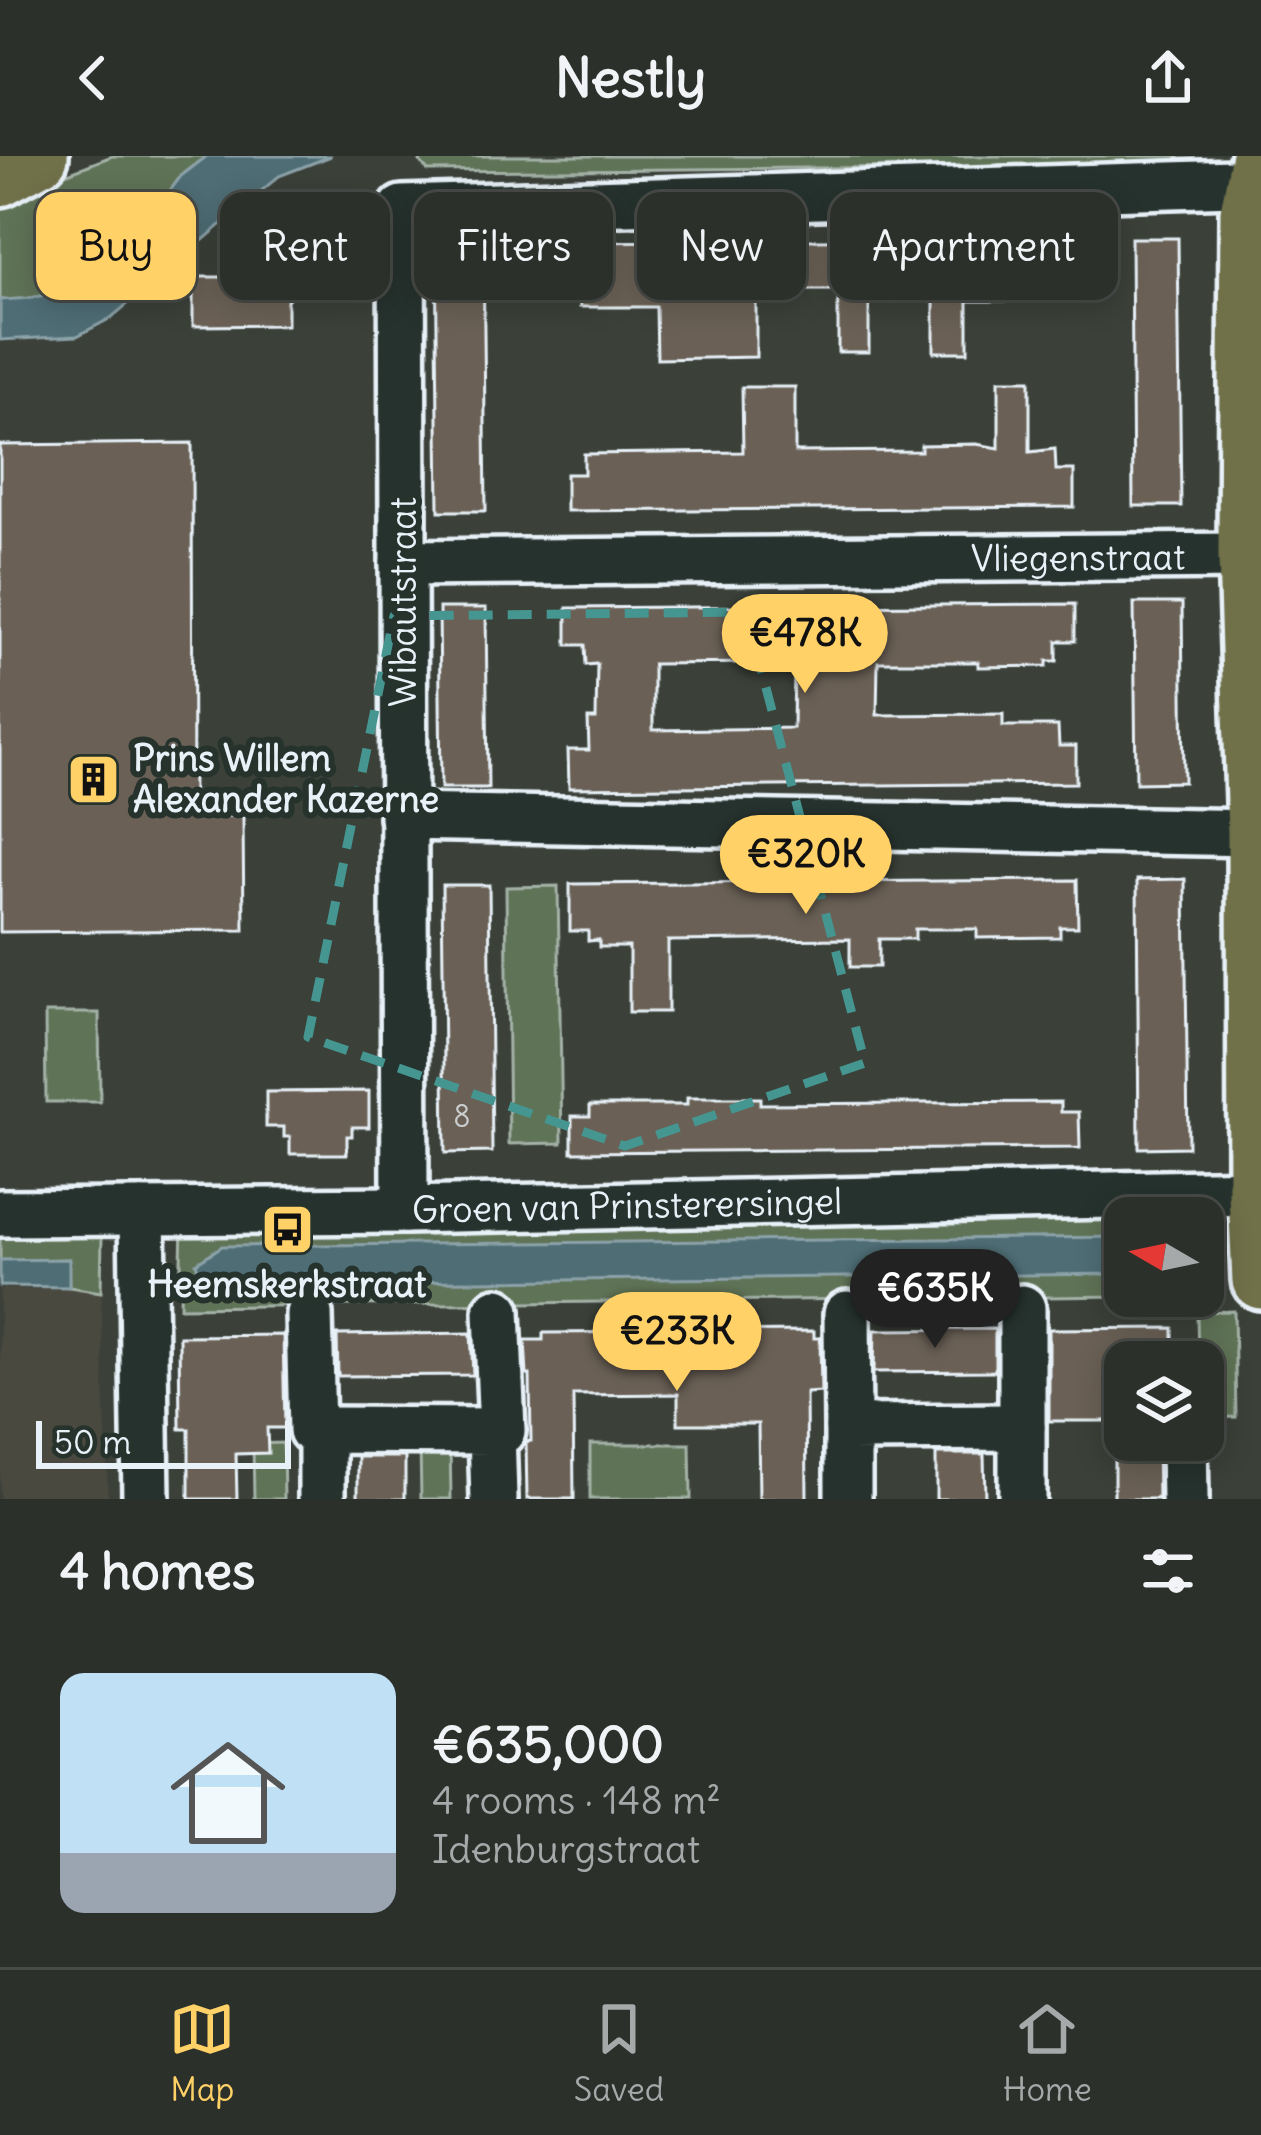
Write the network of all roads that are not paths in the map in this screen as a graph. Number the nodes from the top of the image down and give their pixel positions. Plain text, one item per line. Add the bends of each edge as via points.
1 (38, 156) edge
2 (1257, 172) edge
3 (0, 178) edge
4 (1256, 282) edge
5 (1247, 556) junction
6 (403, 563) junction
7 (404, 817) junction
8 (1256, 833) junction
9 (1258, 1122) edge
10 (1256, 1192) junction
11 (405, 1210) junction
12 (142, 1212) junction
13 (0, 1213) edge
14 (1261, 1280) edge
15 (1022, 1308) dead end
16 (497, 1311) dead end
17 (309, 1313) dead end
18 (847, 1314) dead end
19 (1022, 1427) junction
20 (848, 1428) junction
21 (322, 1430) junction
22 (492, 1431) junction
23 (1184, 1461) edge
24 (146, 1499) edge
25 (322, 1499) edge
26 (494, 1499) edge
27 (848, 1499) edge
28 (1022, 1499) edge
29 (1185, 1499) edge

1 - 3 main road
2 - 4 main road via 1249,213
2 - 6 street, Wibautstraat via 1234,183 402,209
4 - 5 main road via 1247,327
5 - 6 street, Vliegenstraat
5 - 8 main road
6 - 7 street, Wibautstraat
7 - 8 street
7 - 11 street, Wibautstraat
8 - 9 main road
9 - 10 main road
10 - 11 street, Groen van Prinsterersingel
10 - 14 main road
11 - 12 street, Groen van Prinsterersingel
12 - 13 street, Groen van Prinsterersingel
12 - 24 street
15 - 19 street
16 - 22 street via 502,1431
17 - 21 street via 311,1430
18 - 20 street
19 - 20 street
19 - 28 street
20 - 27 street
21 - 22 street
21 - 25 street
22 - 26 street
23 - 29 street

